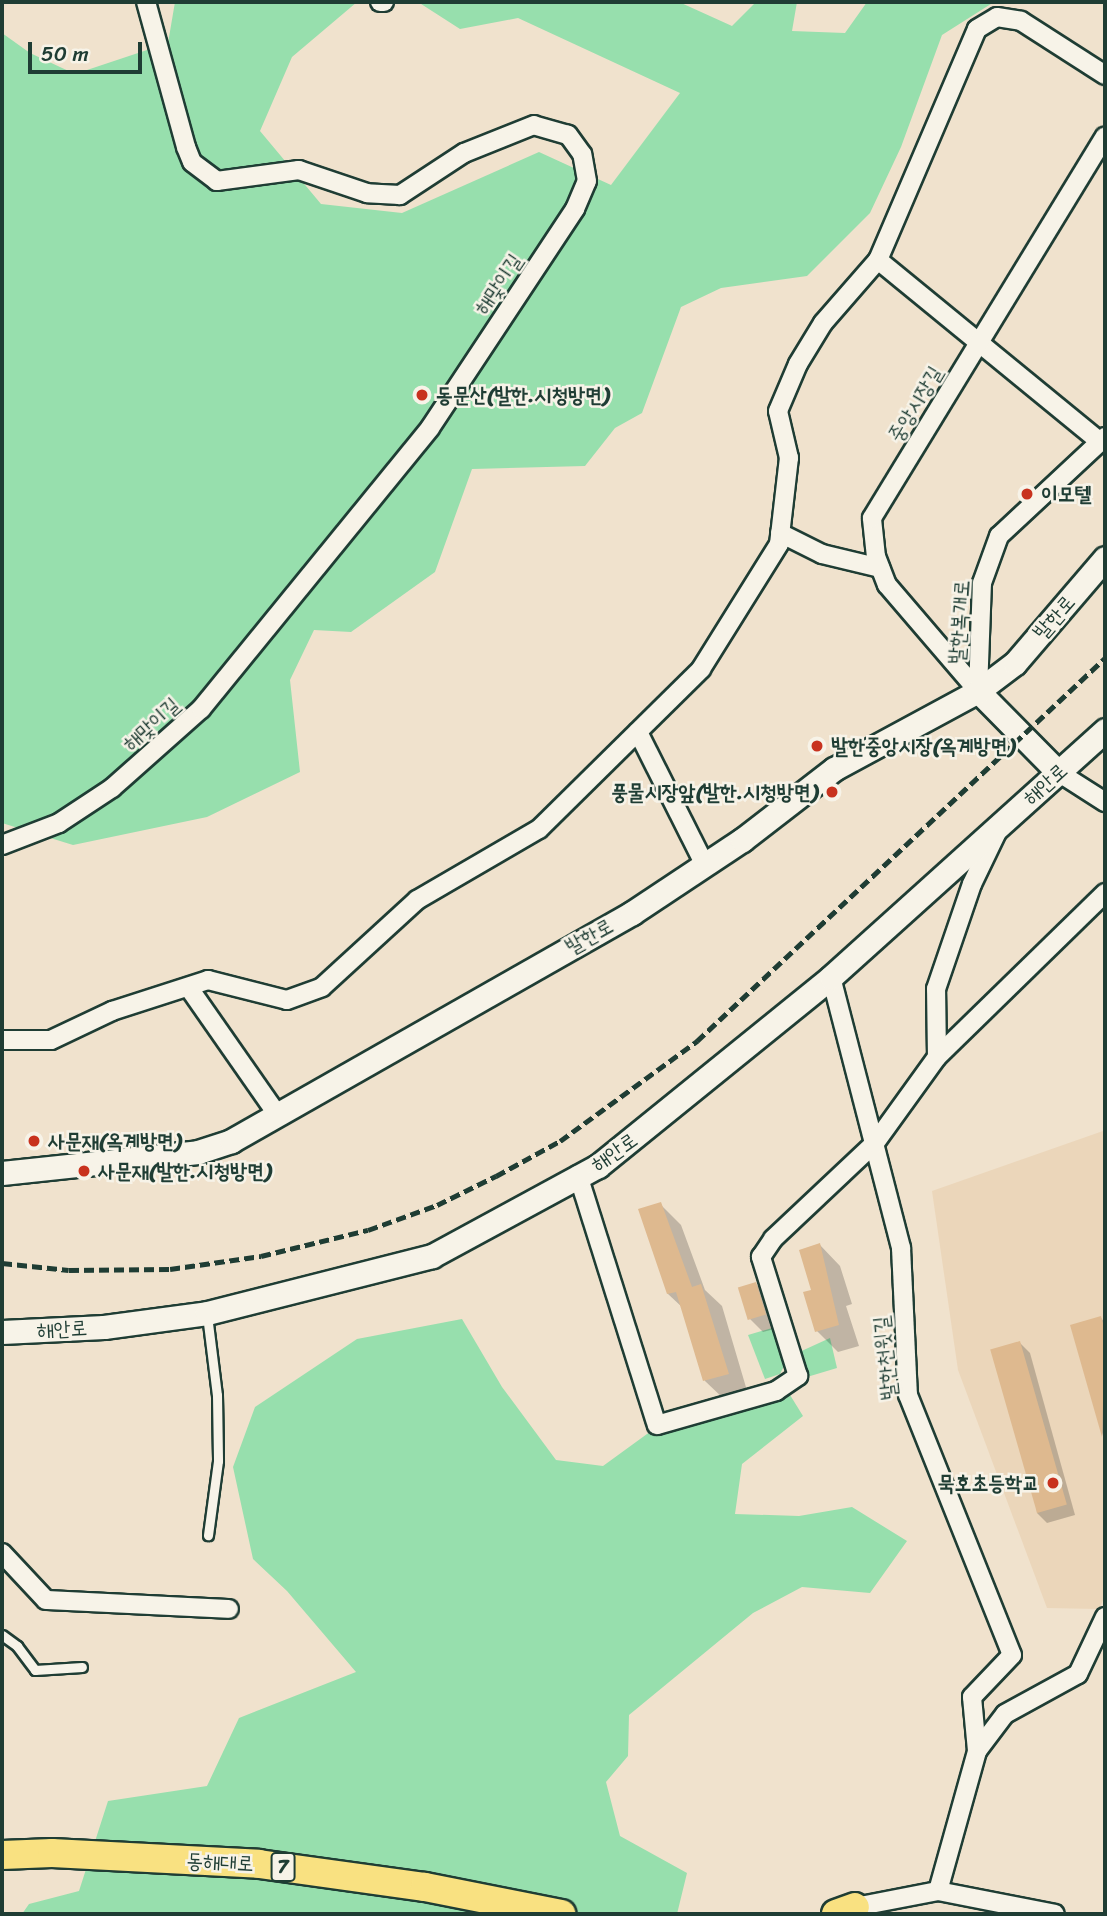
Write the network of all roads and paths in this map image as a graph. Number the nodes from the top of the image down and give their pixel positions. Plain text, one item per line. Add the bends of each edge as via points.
1 (146, 2) edge
2 (1105, 75) edge
3 (1105, 136) edge
4 (878, 260) junction
5 (978, 344) junction
6 (1103, 440) edge
7 (780, 533) junction
8 (1105, 558) edge
9 (880, 568) junction
10 (978, 691) junction
11 (1105, 730) edge
12 (638, 732) junction
13 (1058, 772) junction
14 (1105, 802) edge
15 (1000, 825) junction
16 (2, 845) edge
17 (705, 865) junction
18 (1105, 892) edge
19 (831, 977) junction
20 (189, 988) junction
21 (2, 1040) edge
22 (937, 1057) junction
23 (277, 1114) junction
24 (875, 1143) junction
25 (2, 1173) edge
26 (578, 1175) junction
27 (207, 1313) junction
28 (2, 1332) edge
29 (208, 1535) dead end
30 (2, 1553) edge
31 (229, 1609) dead end
32 (1105, 1617) edge
33 (2, 1635) edge
34 (82, 1667) dead end
35 (977, 1751) junction
36 (2, 1854) edge
37 (938, 1891) junction
38 (537, 1911) edge
39 (849, 1912) edge
40 (561, 1914) edge
41 (1055, 1914) edge

1 - 16 street, 해맞이길 via 189,155 200,170 218,181 299,170 367,193 400,195 464,153 534,125 568,135 582,154 587,181 575,209 430,428 201,709 112,788 59,822
2 - 4 street via 1021,21 997,17 977,29
3 - 5 street, 중앙시장길
4 - 5 street
4 - 7 street via 823,323 798,364 778,411 789,458
5 - 6 street
5 - 9 street, 중앙시장길 via 872,518
6 - 10 street, 발한복개로 via 999,536 982,583
7 - 9 street via 822,554
7 - 12 street via 779,544 701,669
8 - 10 street, 발한로 via 1015,663
9 - 10 street, 중앙시장길 via 887,585
10 - 13 street
10 - 17 street, 발한로 via 834,769
11 - 13 street, 해안로
12 - 17 street
12 - 20 street via 539,829 418,900 322,987 287,1000 208,980
13 - 14 street
13 - 15 street, 해안로
15 - 19 street, 해안로
15 - 22 street via 972,884 936,989
17 - 23 street, 발한로 via 632,913
18 - 22 street
19 - 24 street, 발한천윗길
19 - 26 street, 해안로 via 669,1111 598,1166
20 - 21 street via 112,1011 51,1040
20 - 23 street
22 - 24 street
23 - 25 street, 발한로 via 231,1141 198,1152
24 - 26 street via 773,1239 761,1257 798,1376 776,1391 657,1426
24 - 35 street, 발한천윗길 via 901,1248 908,1395 1012,1655 972,1698
26 - 27 street, 해안로 via 432,1256
27 - 28 street, 해안로 via 104,1327
27 - 29 lane via 218,1448
30 - 31 street via 46,1600
32 - 35 street via 1078,1674 1005,1714
33 - 34 lane via 18,1646 35,1670
35 - 37 street
36 - 38 main road, 동해대로 / 7 via 259,1864 425,1887
37 - 39 street
37 - 41 street
38 - 40 main road, 동해대로 / 7

